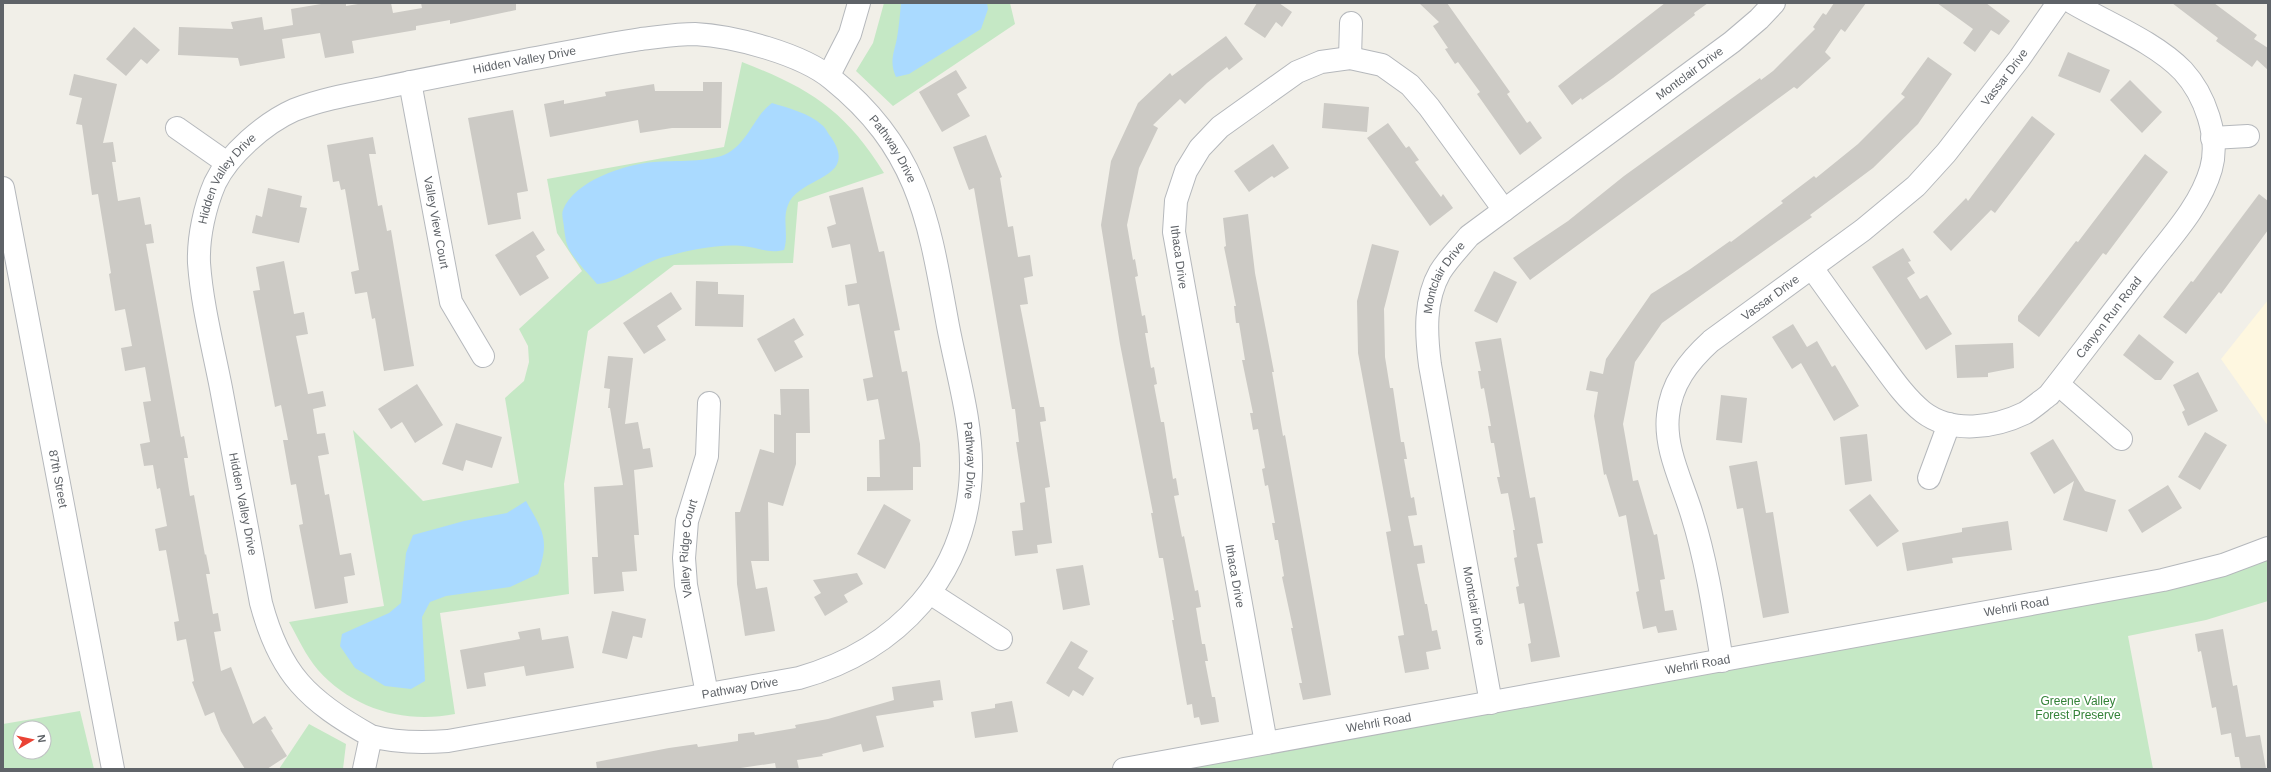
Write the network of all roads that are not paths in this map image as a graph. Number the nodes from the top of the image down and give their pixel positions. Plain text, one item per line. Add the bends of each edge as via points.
1 (859, 3) edge
2 (1774, 3) edge
3 (2058, 3) edge
4 (2073, 3) edge
5 (1351, 23) dead end
6 (1350, 58) junction
7 (829, 75) junction
8 (410, 82) junction
9 (177, 128) dead end
10 (2248, 136) dead end
11 (2212, 138) junction
12 (227, 163) junction
13 (3, 188) edge
14 (1504, 210) junction
15 (1812, 268) junction
16 (483, 356) dead end
17 (2058, 384) junction
18 (710, 403) dead end
19 (1949, 424) junction
20 (2121, 439) dead end
21 (1929, 478) dead end
22 (2268, 548) edge
23 (930, 593) junction
24 (1001, 639) dead end
25 (1722, 661) junction
26 (707, 694) junction
27 (1491, 703) junction
28 (371, 736) junction
29 (1266, 743) junction
30 (112, 769) edge
31 (364, 769) edge
32 (1124, 769) edge

1 - 7 street via 850,34
2 - 14 street, Montclair Drive via 1732,42
3 - 15 street, Vassar Drive via 1956,140 1916,186
4 - 11 street, Canyon Run Road via 2150,46 2174,63 2184,73 2203,102
5 - 6 street
6 - 14 street, Ithaca Drive via 1382,65 1410,85
6 - 29 street, Ithaca Drive via 1321,62 1297,72 1220,127 1200,148 1186,171 1174,213 1174,232 1182,280
7 - 8 street, Hidden Valley Drive via 766,47 733,38 688,34 622,42
7 - 23 street, Pathway Drive via 883,130 913,178 930,233 967,424 971,473 960,532 952,554
8 - 12 street, Hidden Valley Drive via 321,101 292,111 264,128
8 - 16 street, Valley View Court via 451,302
9 - 12 street
10 - 11 street
11 - 17 street, Canyon Run Road via 2211,169 2195,204
12 - 28 street, Hidden Valley Drive via 214,185 202,226 199,262 263,609 274,643 298,683 323,707
13 - 30 street, 87th Street
14 - 27 street, Montclair Drive via 1469,236 1440,271 1432,292 1426,332
15 - 19 street, Canyon Run Road via 1907,396 1923,412
15 - 25 street, Vassar Drive via 1711,341 1693,357 1674,388 1668,416 1670,447 1704,560
17 - 19 street, Canyon Run Road via 2049,395 2026,412 2006,421 1975,426
17 - 20 street
18 - 26 street, Valley Ridge Court via 707,456 687,522 684,558 686,586
19 - 21 street
22 - 25 street, Wehrli Road via 2223,564 2163,580
23 - 24 street
23 - 26 street, Pathway Drive via 897,628 862,653 841,663 799,678
25 - 27 street, Wehrli Road
26 - 28 street, Pathway Drive via 448,741 389,741
27 - 29 street, Wehrli Road
28 - 31 street
29 - 32 street, Wehrli Road

